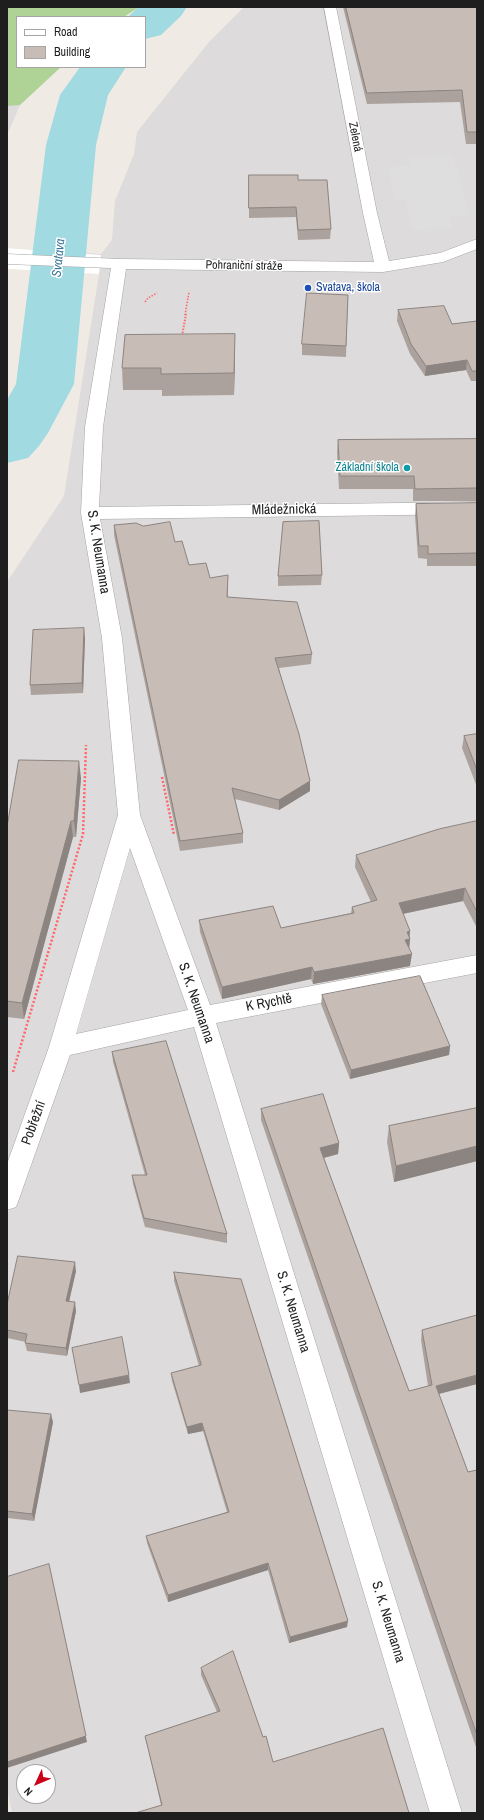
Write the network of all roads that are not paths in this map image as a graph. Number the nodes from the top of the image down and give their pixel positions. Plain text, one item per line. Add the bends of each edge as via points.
1 (330, 7) edge
2 (477, 245) edge
3 (7, 259) edge
4 (119, 264) junction
5 (383, 267) junction
6 (477, 508) edge
7 (90, 513) junction
8 (129, 815) junction
9 (477, 964) edge
10 (202, 1016) junction
11 (62, 1047) junction
12 (7, 1199) edge
13 (446, 1813) edge

1 - 5 street, Zelená
2 - 5 street, Pohraniční stráže via 443,257
3 - 4 street, Pohraniční stráže
4 - 5 street, Pohraniční stráže
4 - 7 street, S. K. Neumanna via 94,427
6 - 7 street, Mládežnická
7 - 8 street, S. K. Neumanna via 112,638
8 - 10 street, S. K. Neumanna
8 - 11 street, S. K. Neumanna
9 - 10 street, K Rychtě
10 - 11 street, K Rychtě
10 - 13 street, S. K. Neumanna
11 - 12 street, Pobřežní

